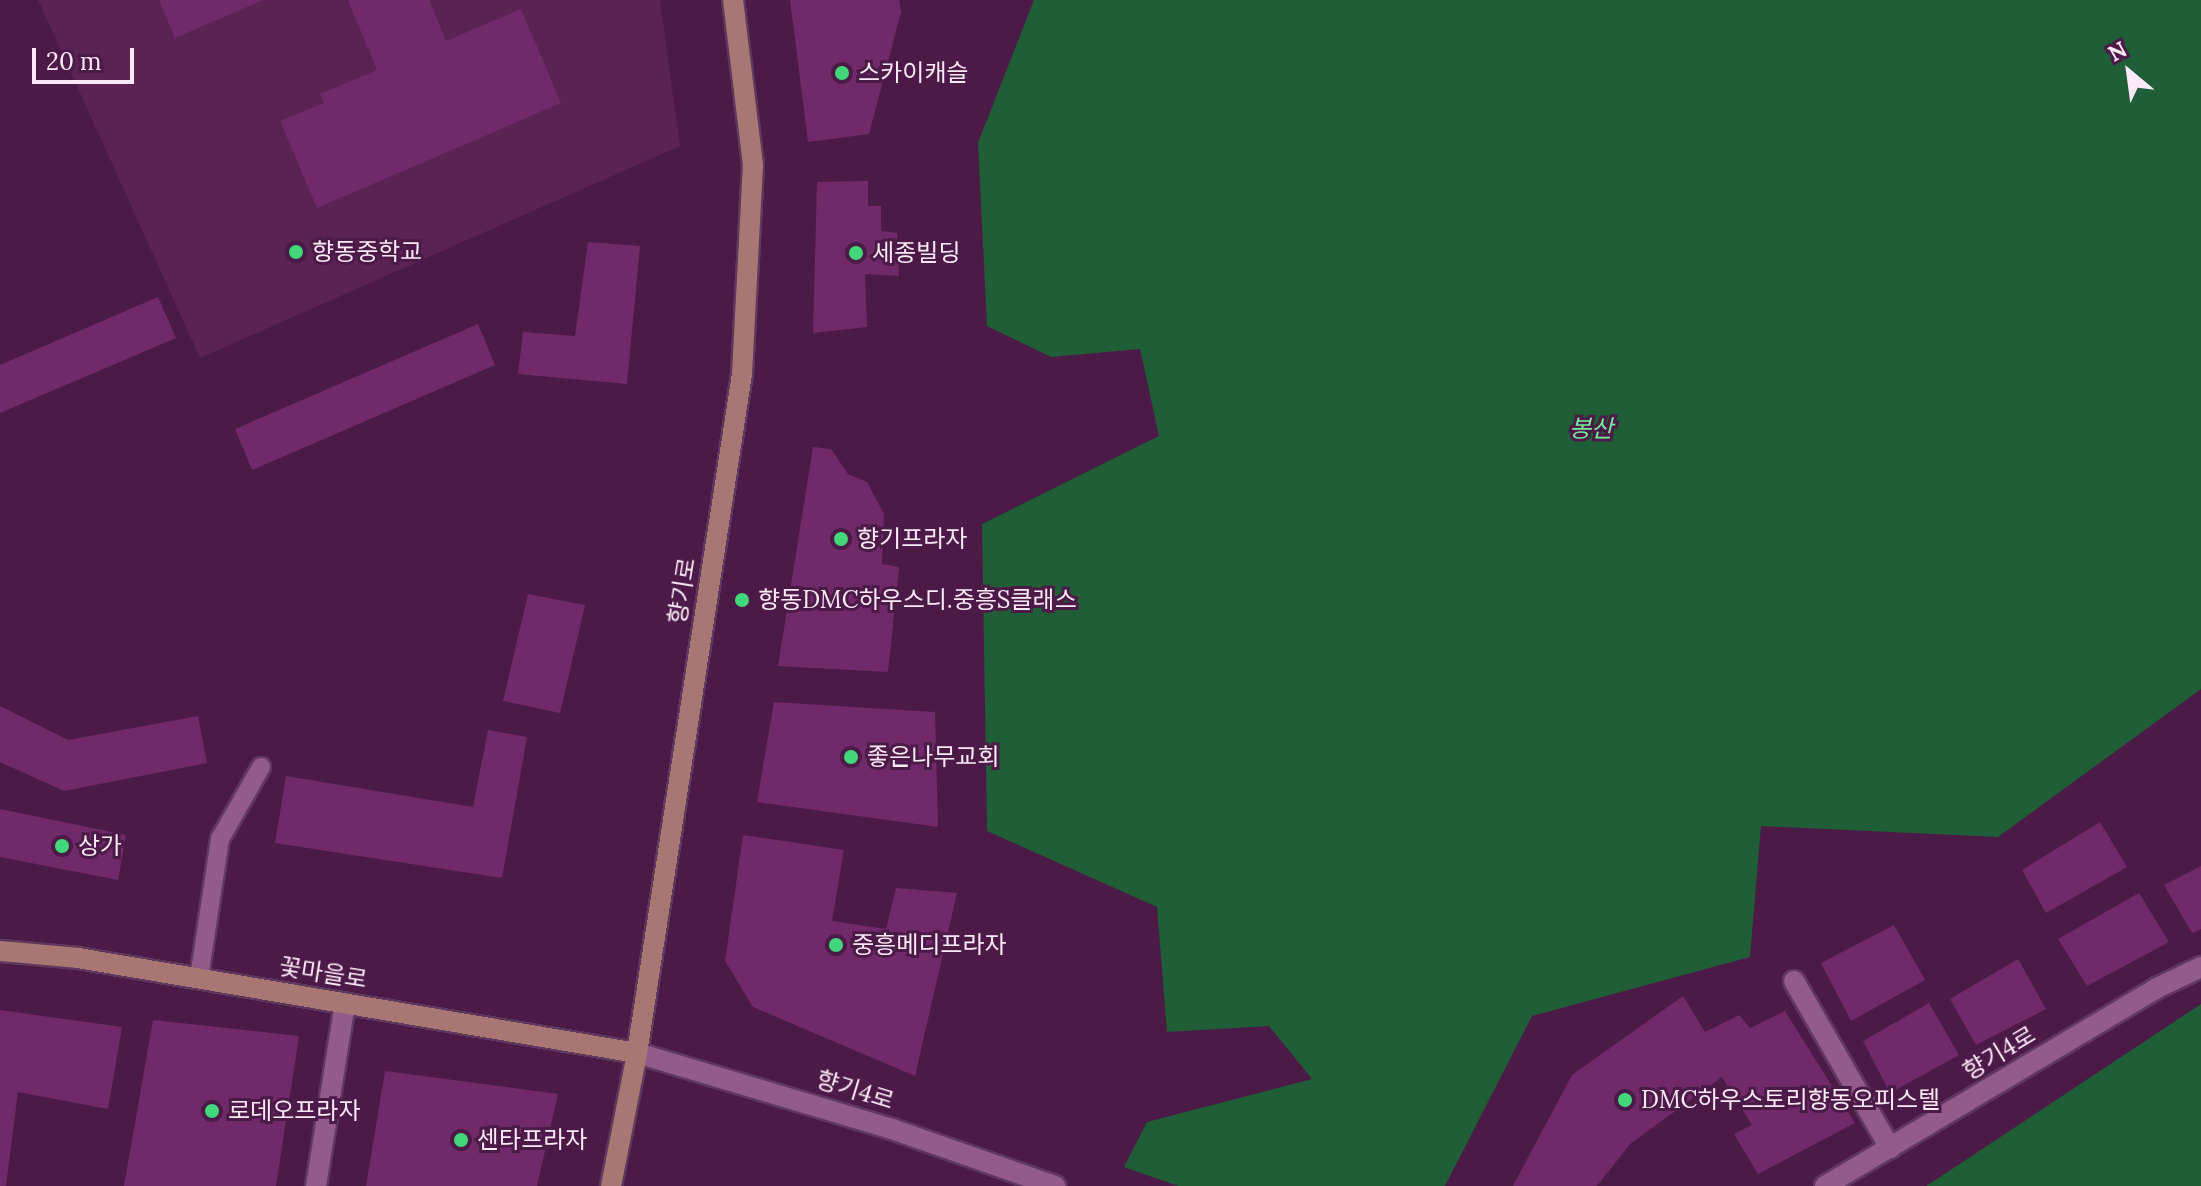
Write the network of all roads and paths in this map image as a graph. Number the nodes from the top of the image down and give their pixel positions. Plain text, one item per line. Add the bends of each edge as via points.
1 (733, 0) edge
2 (261, 767) dead end
3 (0, 951) edge
4 (2201, 967) edge
5 (199, 978) junction
6 (1794, 981) dead end
7 (345, 1003) junction
8 (637, 1053) junction
9 (1890, 1148) junction
10 (316, 1186) edge
11 (611, 1186) edge
12 (1055, 1186) edge
13 (1825, 1186) edge

1 - 8 main road, 향기로 via 753,165 742,374
2 - 5 lane via 220,839
3 - 5 main road, 꽃마을로
4 - 9 street, 향기4로
5 - 7 main road, 꽃마을로
6 - 9 street
7 - 8 main road, 꽃마을로
7 - 10 street
8 - 11 main road, 향기로
8 - 12 street, 향기4로 via 892,1129
9 - 13 street, 향기4로

